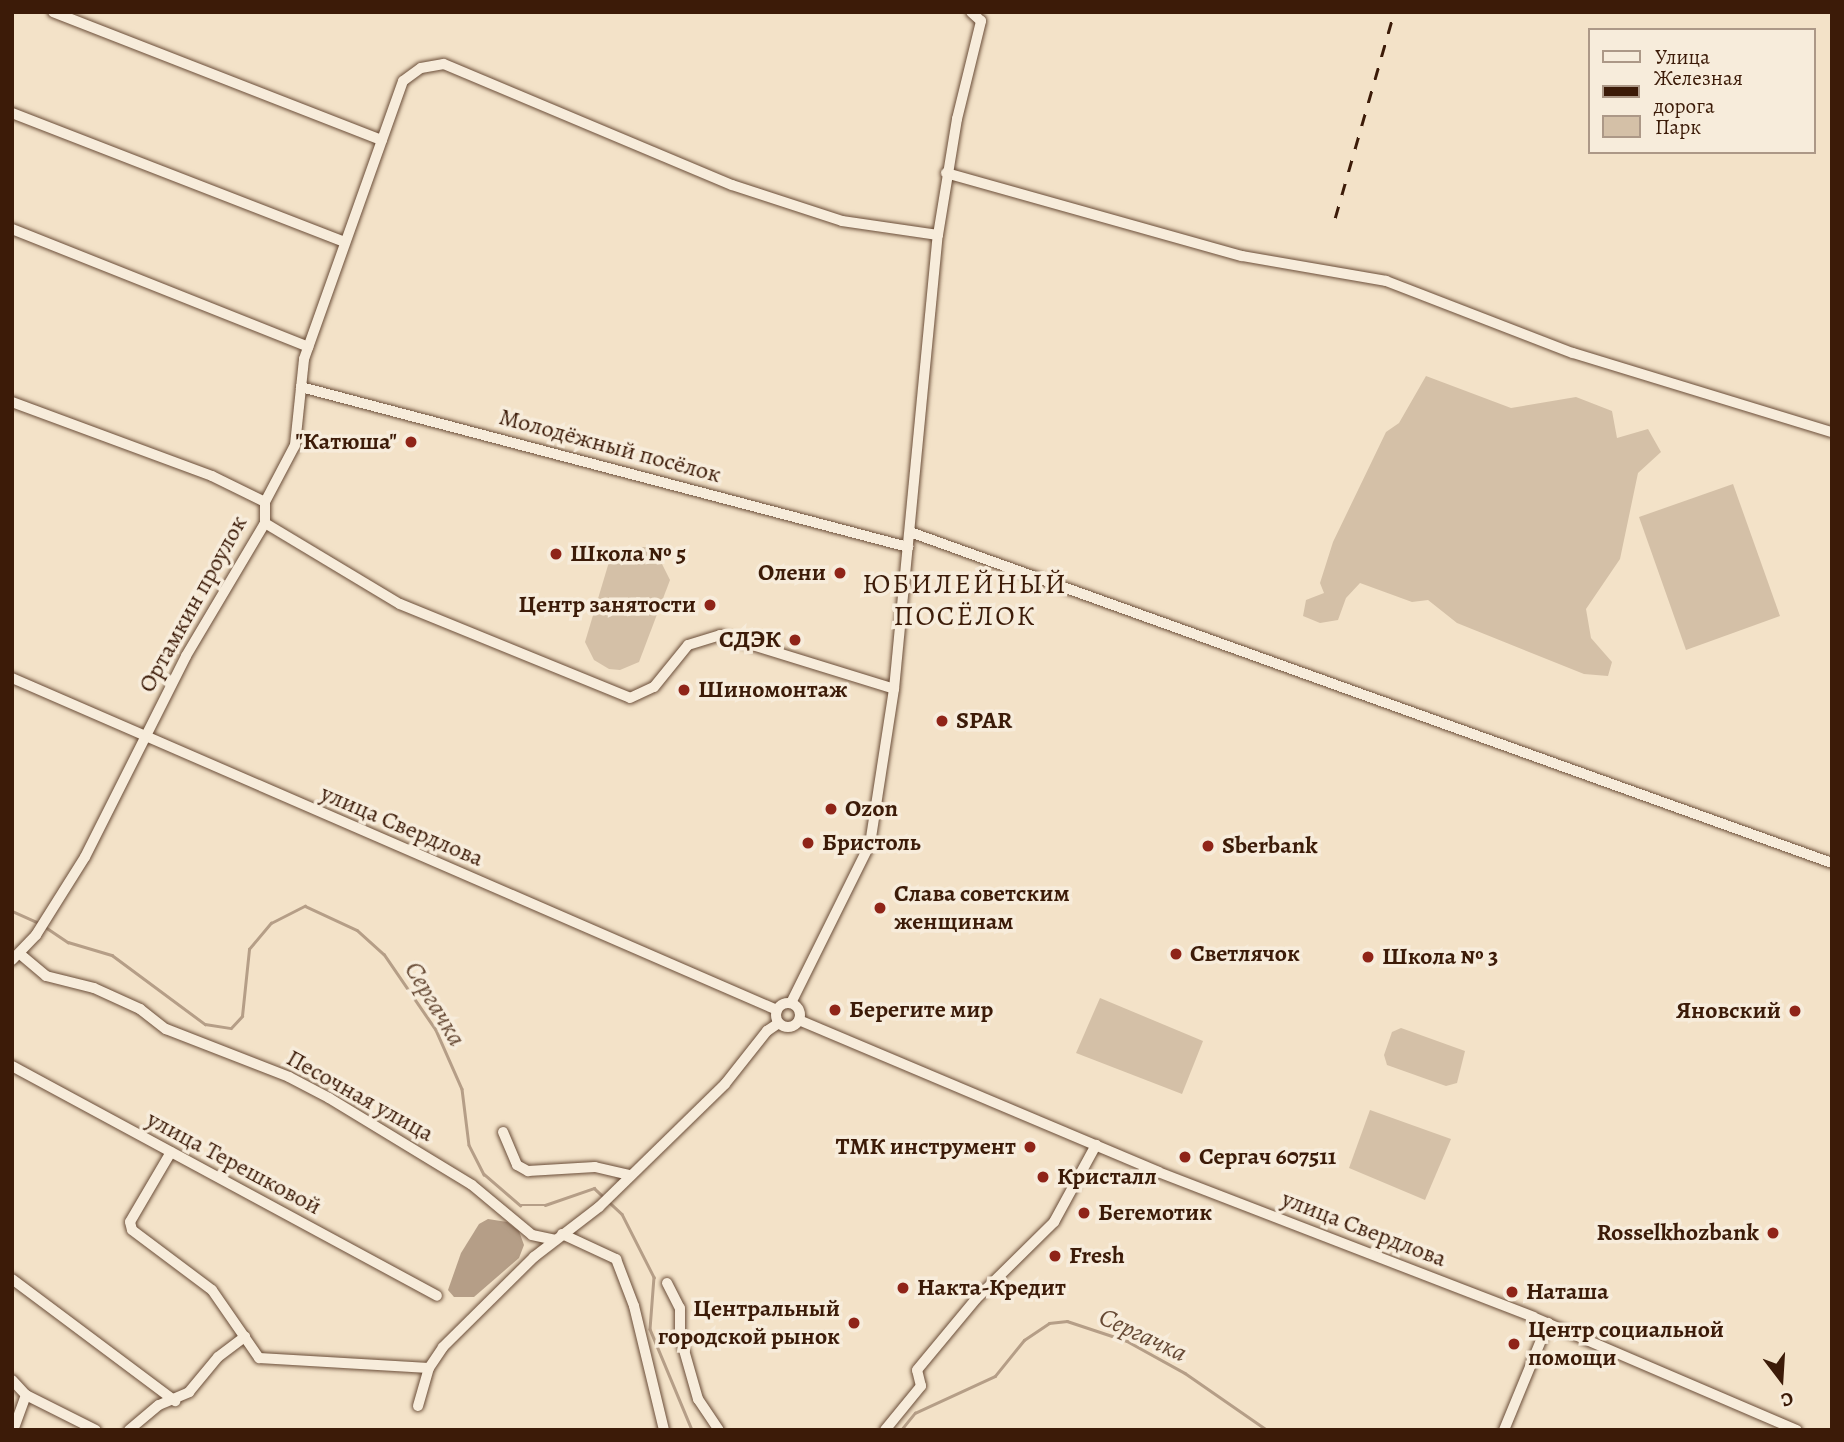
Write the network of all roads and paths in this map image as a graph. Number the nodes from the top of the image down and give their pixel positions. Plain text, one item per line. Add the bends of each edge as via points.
1 (53, 12) edge
2 (971, 12) edge
3 (12, 113) edge
4 (382, 140) junction
5 (946, 173) junction
6 (12, 229) edge
7 (938, 235) junction
8 (344, 242) junction
9 (308, 347) junction
10 (301, 387) junction
11 (12, 402) edge
12 (1832, 432) edge
13 (265, 502) junction
14 (265, 523) junction
15 (910, 533) junction
16 (908, 547) junction
17 (12, 678) edge
18 (894, 689) junction
19 (145, 737) junction
20 (1832, 863) edge
21 (16, 957) edge
22 (791, 1003) junction
23 (777, 1010) junction
24 (799, 1020) junction
25 (779, 1023) junction
26 (12, 1066) edge
27 (503, 1132) dead end
28 (1096, 1145) junction
29 (171, 1152) junction
30 (631, 1175) junction
31 (559, 1237) junction
32 (12, 1279) edge
33 (667, 1283) dead end
34 (437, 1296) dead end
35 (1548, 1323) junction
36 (245, 1337) junction
37 (429, 1368) junction
38 (12, 1380) edge
39 (26, 1395) junction
40 (175, 1401) junction
41 (418, 1406) dead end
42 (13, 1430) edge
43 (96, 1430) edge
44 (129, 1430) edge
45 (664, 1430) edge
46 (719, 1430) edge
47 (885, 1430) edge
48 (1504, 1430) edge
49 (1797, 1430) edge

1 - 4 street
2 - 5 street via 981,21
3 - 8 street
4 - 7 street, Ортамкин проулок via 403,81 421,68 444,64 732,185 842,221
4 - 8 street, Ортамкин проулок
5 - 7 street
5 - 12 street via 1242,256 1386,281 1573,353
6 - 9 street
7 - 15 street
8 - 9 street, Ортамкин проулок
9 - 10 street, Ортамкин проулок
10 - 13 street, Ортамкин проулок via 295,445
10 - 16 street, Молодёжный посёлок
11 - 13 street via 212,476
13 - 14 street, Ортамкин проулок
14 - 18 street via 400,604 630,698 654,687 688,645 720,635
14 - 19 street, Ортамкин проулок via 186,656
15 - 16 street
15 - 20 street
16 - 18 street
17 - 19 street, улица Свердлова
18 - 22 street via 870,844
19 - 21 street, Ортамкин проулок via 85,857 36,935
19 - 23 street, улица Свердлова
21 - 31 street, Песочная улица via 46,976 94,988 139,1009 166,1029 289,1077 472,1185 532,1235
22 - 23 street
22 - 24 street via 797,1007
23 - 25 street
24 - 25 street via 786,1027
24 - 28 street, улица Свердлова
25 - 30 street via 767,1031 725,1084
26 - 29 street, улица Терешковой
27 - 30 street via 517,1164 528,1171 595,1167
28 - 35 street, улица Свердлова
28 - 47 street via 1054,1222 976,1299 917,1370 921,1386
29 - 34 street, улица Терешковой
29 - 36 street via 130,1222 132,1230 212,1290
30 - 31 street
31 - 37 street via 443,1347
31 - 45 street, Песочная улица via 616,1259 634,1306
32 - 40 street
33 - 46 street via 680,1308 680,1336 698,1399
35 - 48 street
35 - 49 street, улица Свердлова
36 - 37 street via 259,1358
36 - 40 street
37 - 41 street
38 - 39 street
39 - 42 street
39 - 43 street
40 - 44 street via 159,1405

